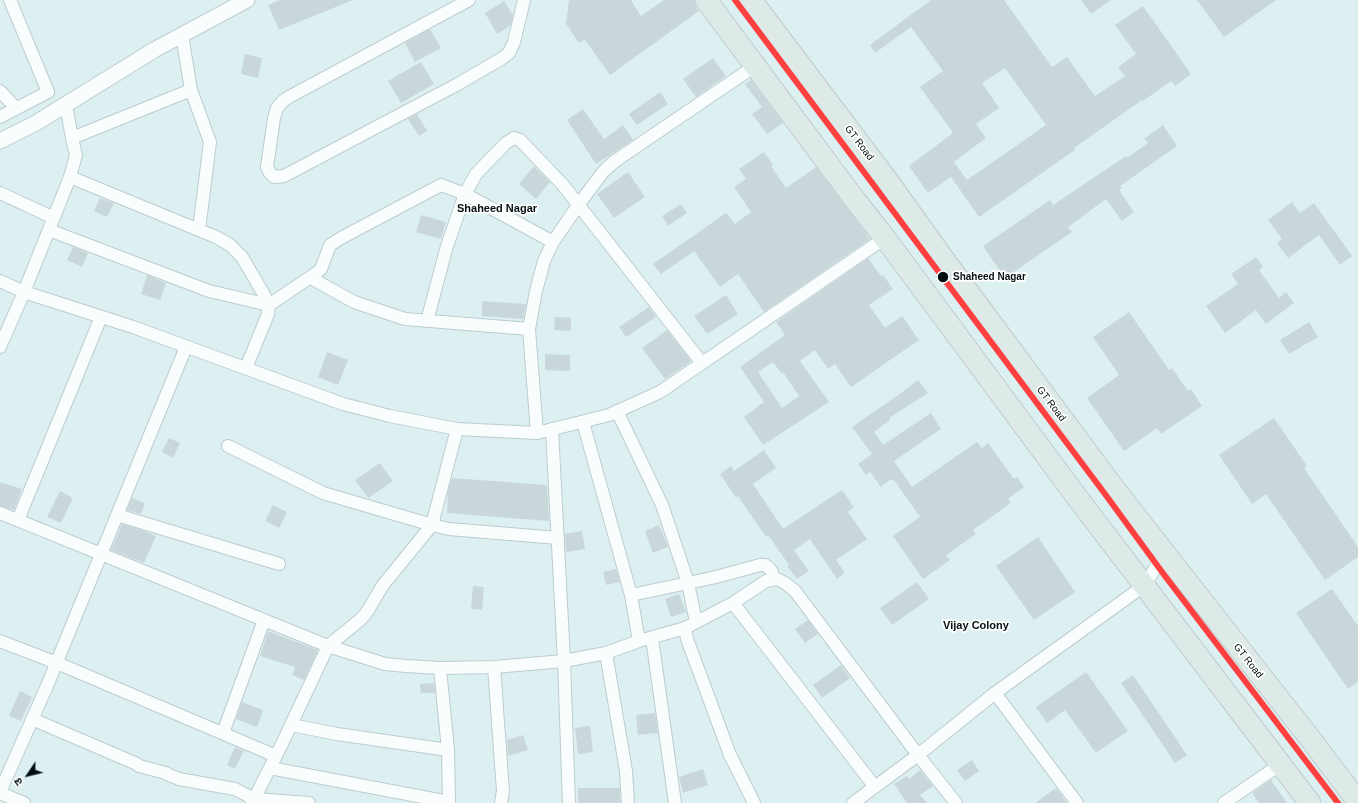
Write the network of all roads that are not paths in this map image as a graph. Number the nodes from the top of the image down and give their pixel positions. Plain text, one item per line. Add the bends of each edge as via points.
1 (10, 0) edge
2 (246, 0) edge
3 (469, 0) edge
4 (524, 0) edge
5 (706, 0) edge
6 (751, 0) edge
7 (182, 35) junction
8 (755, 66) junction
9 (191, 90) junction
10 (0, 91) edge
11 (66, 105) junction
12 (16, 108) junction
13 (0, 117) edge
14 (72, 138) junction
15 (0, 141) edge
16 (70, 177) junction
17 (0, 193) edge
18 (465, 194) junction
19 (579, 204) junction
20 (54, 218) junction
21 (49, 230) junction
22 (199, 230) junction
23 (885, 238) junction
24 (553, 242) junction
25 (311, 278) junction
26 (0, 281) edge
27 (24, 292) junction
28 (268, 305) junction
29 (101, 317) junction
30 (428, 321) junction
31 (529, 329) junction
32 (0, 347) edge
33 (186, 347) junction
34 (702, 363) junction
35 (246, 368) junction
36 (617, 411) junction
37 (583, 422) junction
38 (457, 429) junction
39 (552, 429) junction
40 (537, 433) junction
41 (228, 446) dead end
42 (0, 513) edge
43 (117, 515) junction
44 (18, 520) junction
45 (432, 525) junction
46 (558, 538) junction
47 (101, 553) junction
48 (1164, 553) junction
49 (279, 564) dead end
50 (772, 580) junction
51 (688, 583) junction
52 (1145, 584) junction
53 (631, 595) junction
54 (733, 603) junction
55 (264, 620) junction
56 (696, 622) junction
57 (685, 628) junction
58 (652, 638) junction
59 (0, 640) edge
60 (639, 641) junction
61 (328, 646) junction
62 (606, 653) junction
63 (564, 661) junction
64 (57, 663) junction
65 (494, 667) junction
66 (440, 668) junction
67 (995, 693) junction
68 (32, 719) junction
69 (291, 725) junction
70 (223, 733) junction
71 (448, 750) junction
72 (276, 756) junction
73 (918, 756) junction
74 (1281, 764) junction
75 (270, 768) junction
76 (875, 787) junction
77 (0, 793) edge
78 (253, 801) edge
79 (449, 802) edge
80 (1358, 802) edge
81 (24, 803) edge
82 (310, 803) edge
83 (501, 803) edge
84 (569, 803) edge
85 (628, 803) edge
86 (675, 803) edge
87 (754, 803) edge
88 (853, 803) edge
89 (956, 803) edge
90 (1077, 803) edge
91 (1224, 803) edge
92 (1310, 803) edge

1 - 12 street via 48,92
2 - 7 street
3 - 4 street via 283,101 277,108 274,118 267,167 270,173 274,177 284,176 501,59 509,53 514,42
5 - 8 highway
6 - 48 highway, GT Road
7 - 9 street
7 - 11 street
8 - 19 street via 615,161 603,172
8 - 23 highway
9 - 14 street
9 - 22 street via 210,142
10 - 12 street
11 - 14 street
11 - 15 street
12 - 13 street
14 - 16 street via 76,155
16 - 20 street
16 - 22 street
17 - 20 street
18 - 19 street via 476,174 514,138 527,146
18 - 24 street
18 - 25 street via 441,185 341,238 330,245 321,269
18 - 30 street via 447,246
19 - 24 street
19 - 34 street
20 - 21 street
21 - 27 street
21 - 28 street via 209,291
22 - 28 street via 230,245 242,258
23 - 34 street
23 - 52 highway via 1071,489
24 - 31 street via 544,261
25 - 28 street
25 - 30 street via 354,302 405,319
26 - 27 street
27 - 29 street
27 - 32 street
28 - 35 street via 268,314
29 - 33 street
29 - 44 street
30 - 31 street
31 - 40 street
33 - 35 street
33 - 43 street
34 - 36 street via 660,392
35 - 38 street via 343,404
36 - 37 street
36 - 51 street via 662,505
37 - 39 street
37 - 53 street
38 - 40 street
38 - 45 street
39 - 40 street
39 - 46 street
41 - 45 street via 323,493
42 - 44 street
43 - 47 street
43 - 49 street
44 - 47 street
45 - 46 street via 448,529
45 - 61 street via 383,585 367,612
46 - 63 street
47 - 55 street
47 - 64 street
48 - 52 street
48 - 80 highway, GT Road
50 - 51 street via 769,568 760,565
50 - 54 street via 766,581
50 - 73 street via 784,582 795,591
51 - 53 street
51 - 56 street
52 - 67 street
52 - 74 highway
53 - 60 street
54 - 56 street
54 - 76 street
55 - 61 street
55 - 70 street
56 - 57 street
57 - 58 street
57 - 87 street via 730,755
58 - 60 street
58 - 86 street
59 - 64 street
60 - 62 street
61 - 66 street via 385,664
61 - 69 street
62 - 63 street
62 - 85 street via 626,771
63 - 65 street
63 - 84 street
64 - 68 street
64 - 70 street
65 - 66 street
65 - 83 street via 503,791
66 - 71 street
67 - 73 street
67 - 90 street
68 - 77 street
68 - 78 street via 142,767 187,781 235,789
69 - 71 street
69 - 72 street
70 - 72 street
71 - 79 street
72 - 75 street
73 - 76 street
73 - 89 street
74 - 91 street
74 - 92 highway
75 - 78 street
75 - 79 street
76 - 88 street
77 - 81 street
78 - 82 street

